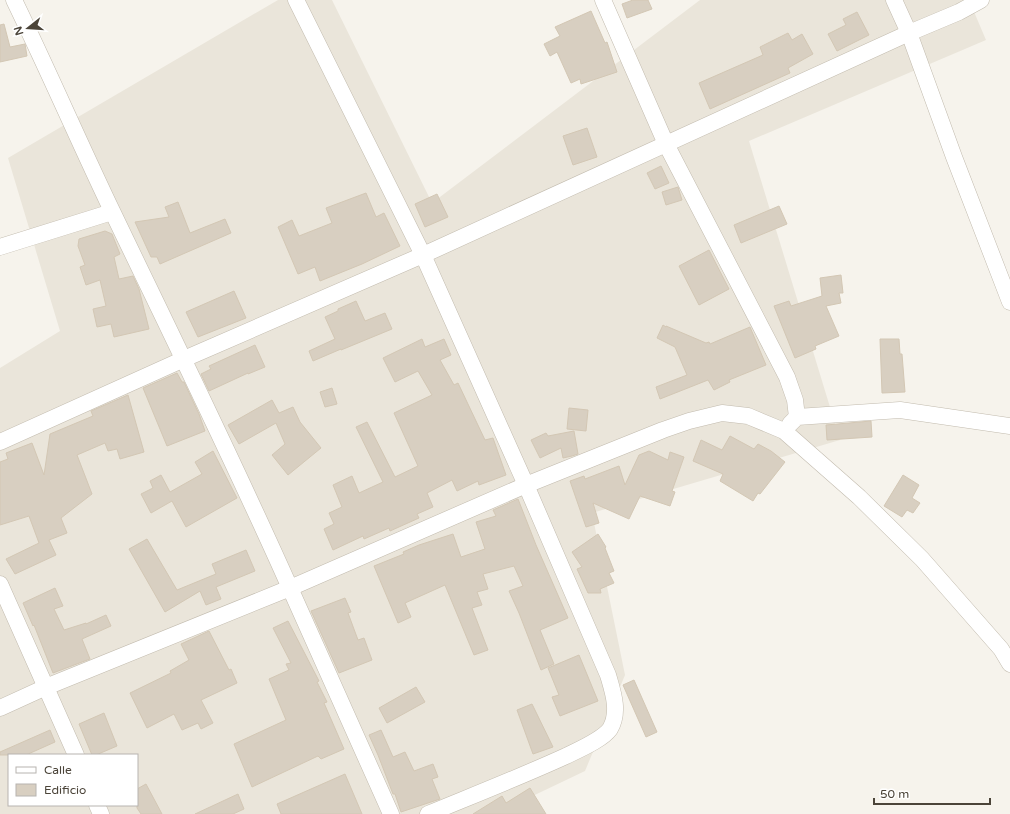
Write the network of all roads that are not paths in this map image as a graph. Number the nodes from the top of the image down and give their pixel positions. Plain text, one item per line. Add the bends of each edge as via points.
1 (14, 0) edge
2 (296, 0) edge
3 (603, 0) edge
4 (894, 0) edge
5 (981, 0) edge
6 (909, 33) junction
7 (666, 144) junction
8 (112, 212) junction
9 (0, 247) edge
10 (423, 255) junction
11 (1010, 302) edge
12 (184, 359) junction
13 (797, 417) junction
14 (1010, 426) edge
15 (784, 431) junction
16 (0, 442) edge
17 (526, 485) junction
18 (0, 584) edge
19 (290, 588) junction
20 (1010, 664) edge
21 (46, 687) junction
22 (0, 708) edge
23 (76, 754) edge
24 (391, 814) edge
25 (428, 814) edge

1 - 8 street
2 - 10 street
3 - 7 street
4 - 6 street
5 - 6 street
6 - 7 street
6 - 11 street
7 - 10 street
7 - 13 street via 787,377 795,400
8 - 9 street
8 - 12 street
10 - 12 street
10 - 17 street
12 - 16 street
12 - 19 street
13 - 14 street via 900,410
13 - 15 street
15 - 17 street via 748,416 722,413 663,430
15 - 20 street via 859,497 922,559 1001,649
17 - 19 street
17 - 25 street via 608,676 614,695 613,719 604,735 585,746 533,771
18 - 21 street
19 - 21 street
19 - 24 street
21 - 22 street
21 - 23 street

